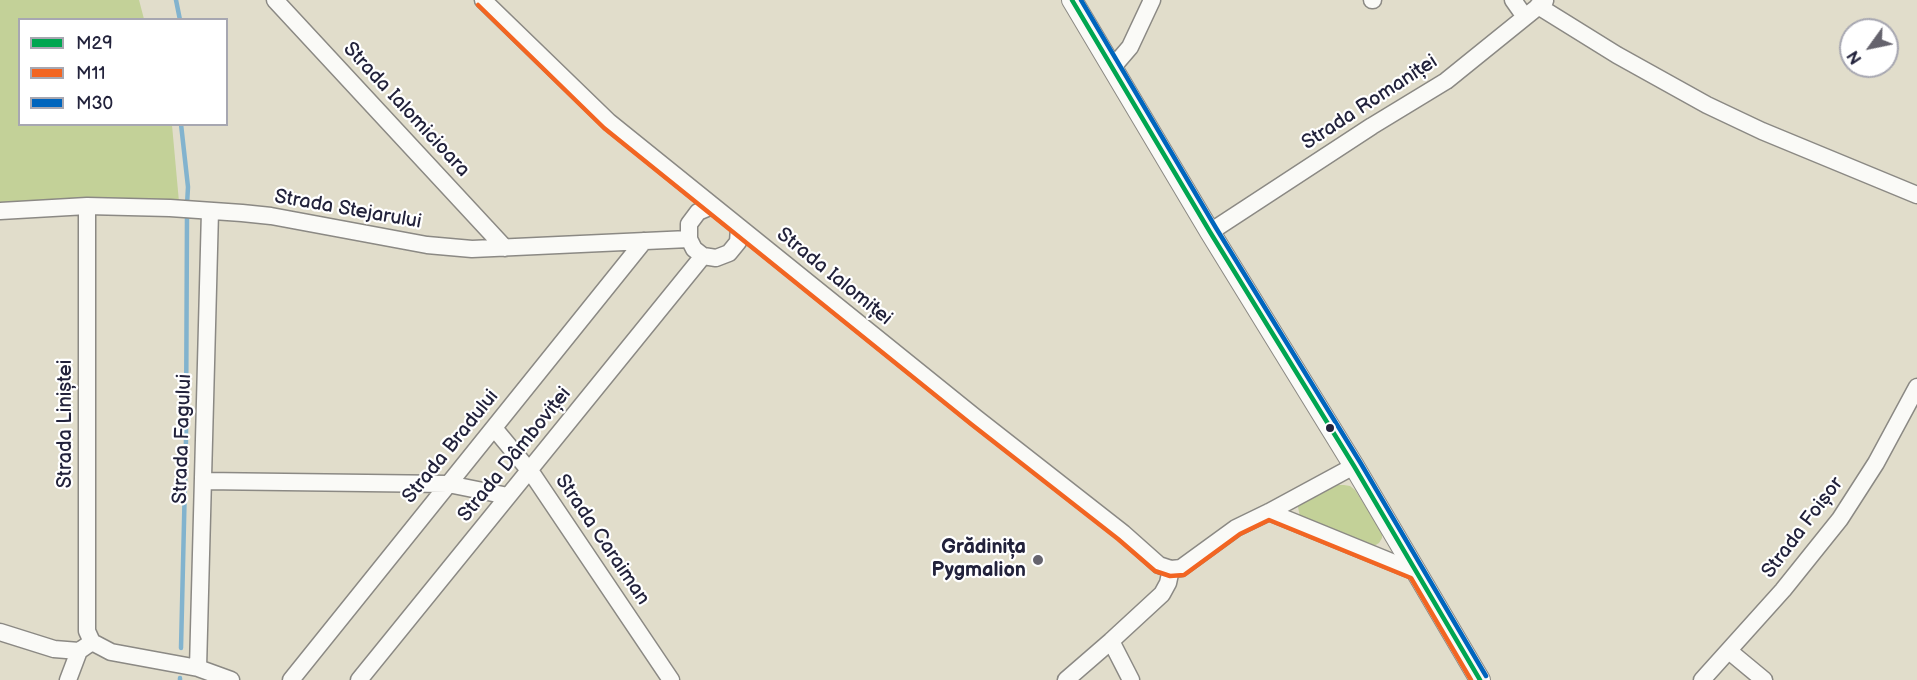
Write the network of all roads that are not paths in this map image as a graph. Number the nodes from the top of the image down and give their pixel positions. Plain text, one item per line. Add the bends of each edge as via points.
1 (275, 0) edge
2 (483, 0) edge
3 (1072, 0) edge
4 (1152, 0) edge
5 (1513, 0) edge
6 (1537, 8) edge
7 (1112, 68) junction
8 (1917, 195) edge
9 (87, 206) junction
10 (712, 206) junction
11 (0, 211) edge
12 (205, 211) junction
13 (739, 228) junction
14 (1210, 232) junction
15 (689, 239) junction
16 (644, 241) junction
17 (505, 248) junction
18 (703, 255) junction
19 (1917, 387) edge
20 (494, 428) junction
21 (1354, 466) junction
22 (529, 470) junction
23 (203, 481) junction
24 (448, 484) junction
25 (508, 496) junction
26 (1269, 512) junction
27 (1171, 569) junction
28 (1416, 572) junction
29 (0, 632) edge
30 (1111, 641) junction
31 (86, 646) junction
32 (1729, 651) junction
33 (198, 668) junction
34 (68, 680) edge
35 (231, 680) edge
36 (291, 680) edge
37 (359, 680) edge
38 (671, 680) edge
39 (1066, 680) edge
40 (1131, 680) edge
41 (1480, 680) edge
42 (1702, 680) edge
43 (1764, 680) edge

1 - 17 street, Strada Ialomicioara
2 - 10 street, Strada Ialomiței via 609,122
3 - 7 street
4 - 7 street via 1130,47
5 - 6 street
6 - 8 street via 1707,105
6 - 14 street, Strada Romaniței via 1446,81
7 - 14 street
9 - 11 street, Strada Stejarului
9 - 12 street, Strada Stejarului
9 - 31 street, Strada Liniștei
10 - 13 street, Strada Ialomiței
10 - 15 street via 698,212 689,224
12 - 17 street, Strada Stejarului via 271,216 427,245
12 - 23 street, Strada Fagului
13 - 18 street via 738,242 729,253 716,258
13 - 27 street, Strada Ialomiței via 1159,565
14 - 21 street
15 - 16 street, Strada Stejarului
15 - 18 street
16 - 17 street, Strada Stejarului
16 - 20 street, Strada Bradului
18 - 22 street, Strada Dâmboviței
19 - 32 street, Strada Foișor via 1840,519
20 - 22 street, Strada Caraiman
20 - 24 street, Strada Bradului
21 - 26 street
21 - 28 street
22 - 25 street, Strada Dâmboviței
22 - 38 street, Strada Caraiman
23 - 24 street
23 - 33 street, Strada Fagului
24 - 25 street
24 - 36 street, Strada Bradului
25 - 37 street, Strada Dâmboviței
26 - 27 street via 1236,528 1181,568
26 - 28 street
27 - 30 street via 1162,594
28 - 41 street
29 - 31 street via 54,649
30 - 39 street
30 - 40 street
31 - 33 street
31 - 34 street
32 - 42 street, Strada Foișor
32 - 43 street
33 - 35 street

